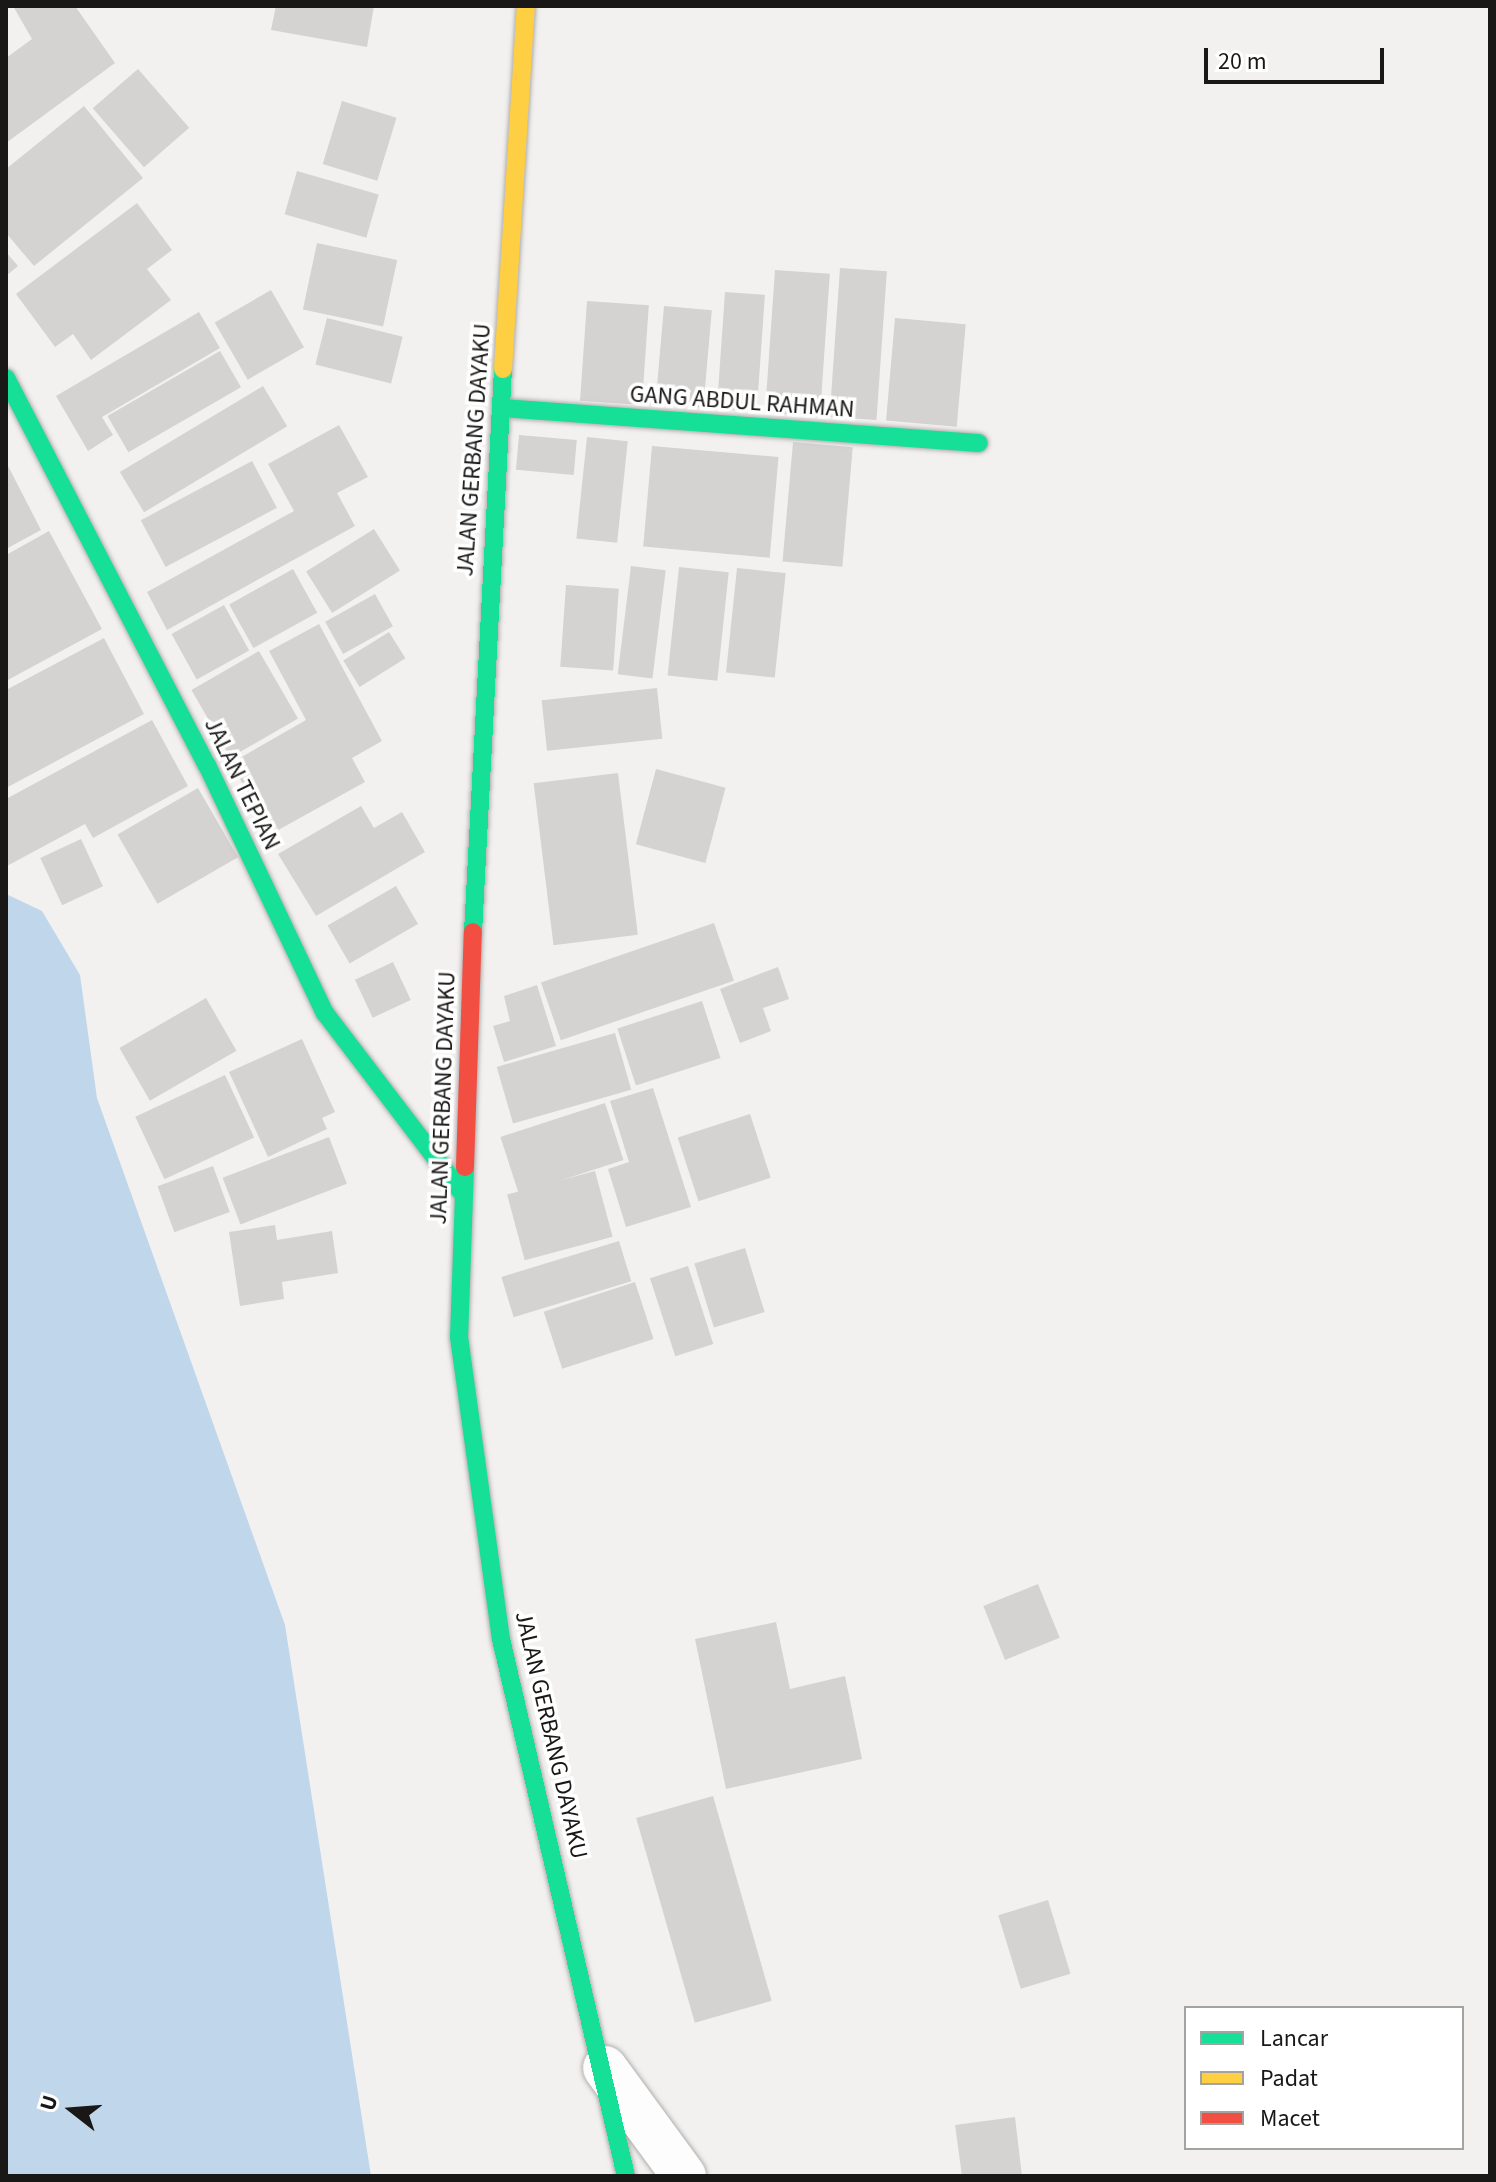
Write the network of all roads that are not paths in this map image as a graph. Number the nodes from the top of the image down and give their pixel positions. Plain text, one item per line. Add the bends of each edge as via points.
1 (526, 6) edge
2 (6, 378) edge
3 (501, 408) junction
4 (979, 443) dead end
5 (463, 1194) junction
6 (605, 2068) junction
7 (626, 2176) edge
8 (684, 2176) edge

1 - 3 main road, JALAN GERBANG DAYAKU
2 - 5 main road, JALAN TEPIAN via 207,765 325,1013
3 - 4 main road, GANG ABDUL RAHMAN
3 - 5 main road, JALAN GERBANG DAYAKU
5 - 6 main road, JALAN GERBANG DAYAKU via 459,1337 472,1467 501,1639
6 - 7 main road, JALAN GERBANG DAYAKU
6 - 8 street

